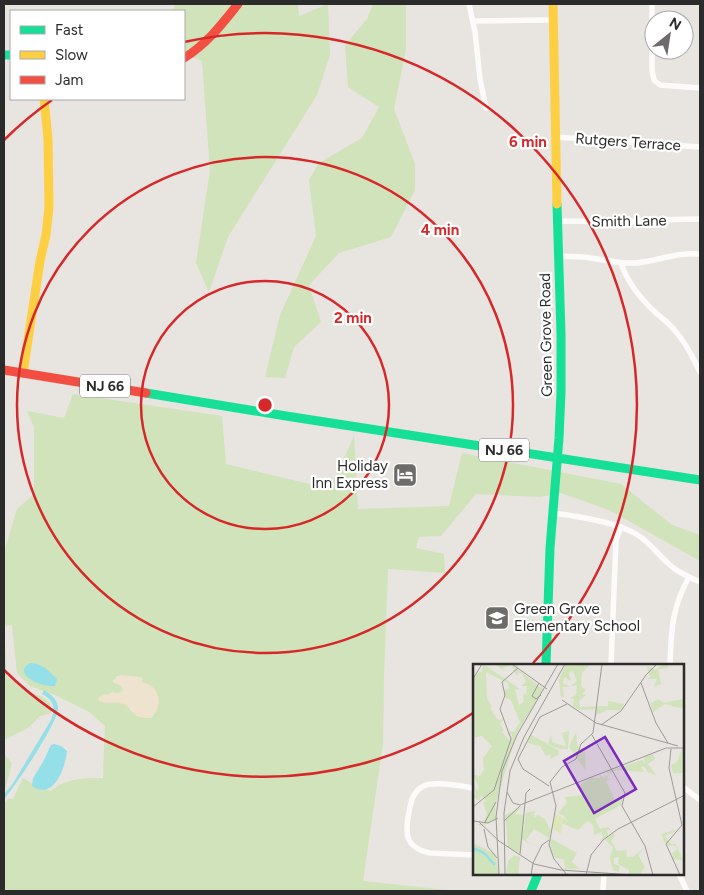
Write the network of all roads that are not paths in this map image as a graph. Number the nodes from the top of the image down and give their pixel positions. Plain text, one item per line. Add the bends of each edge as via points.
1 (238, 4) edge
2 (469, 4) edge
3 (553, 4) edge
4 (652, 4) edge
5 (553, 20) junction
6 (473, 21) junction
7 (185, 57) edge
8 (700, 88) edge
9 (44, 100) edge
10 (486, 108) dead end
11 (555, 137) junction
12 (700, 147) edge
13 (700, 219) edge
14 (558, 221) junction
15 (700, 254) edge
16 (559, 256) junction
17 (621, 263) junction
18 (4, 370) edge
19 (700, 372) edge
20 (23, 374) junction
21 (557, 458) junction
22 (700, 480) edge
23 (553, 513) junction
24 (621, 527) junction
25 (689, 577) junction
26 (700, 582) edge
27 (546, 664) edge
28 (611, 664) edge
29 (670, 664) edge
30 (473, 788) edge
31 (684, 788) edge
32 (700, 800) edge
33 (473, 855) edge
34 (538, 875) edge
35 (604, 875) edge
36 (679, 875) edge
37 (531, 891) edge
38 (603, 891) edge
39 (687, 891) edge

1 - 7 main road via 207,40
2 - 6 street
3 - 5 main road, Green Grove Road
4 - 8 street via 652,76 660,85
5 - 6 street
5 - 11 main road, Green Grove Road
6 - 10 street
9 - 20 main road via 49,207
11 - 12 street, Rutgers Terrace
11 - 14 main road, Green Grove Road
13 - 14 street, Smith Lane
14 - 16 main road, Green Grove Road
15 - 17 street via 669,255
16 - 17 street
16 - 21 main road, Green Grove Road via 561,392
17 - 19 street via 626,276 643,299 681,337
18 - 20 main road, NJ 66
20 - 21 main road, NJ 66
21 - 22 main road, NJ 66
21 - 23 main road, Green Grove Road
23 - 24 street
23 - 27 main road, Green Grove Road
24 - 25 street via 645,540 672,567
24 - 28 street via 616,540
25 - 26 street
25 - 29 street via 680,594 673,620
30 - 33 street via 437,784 423,786 412,797 406,829 411,842 423,852
31 - 32 street
34 - 37 main road
35 - 38 street
36 - 39 street

